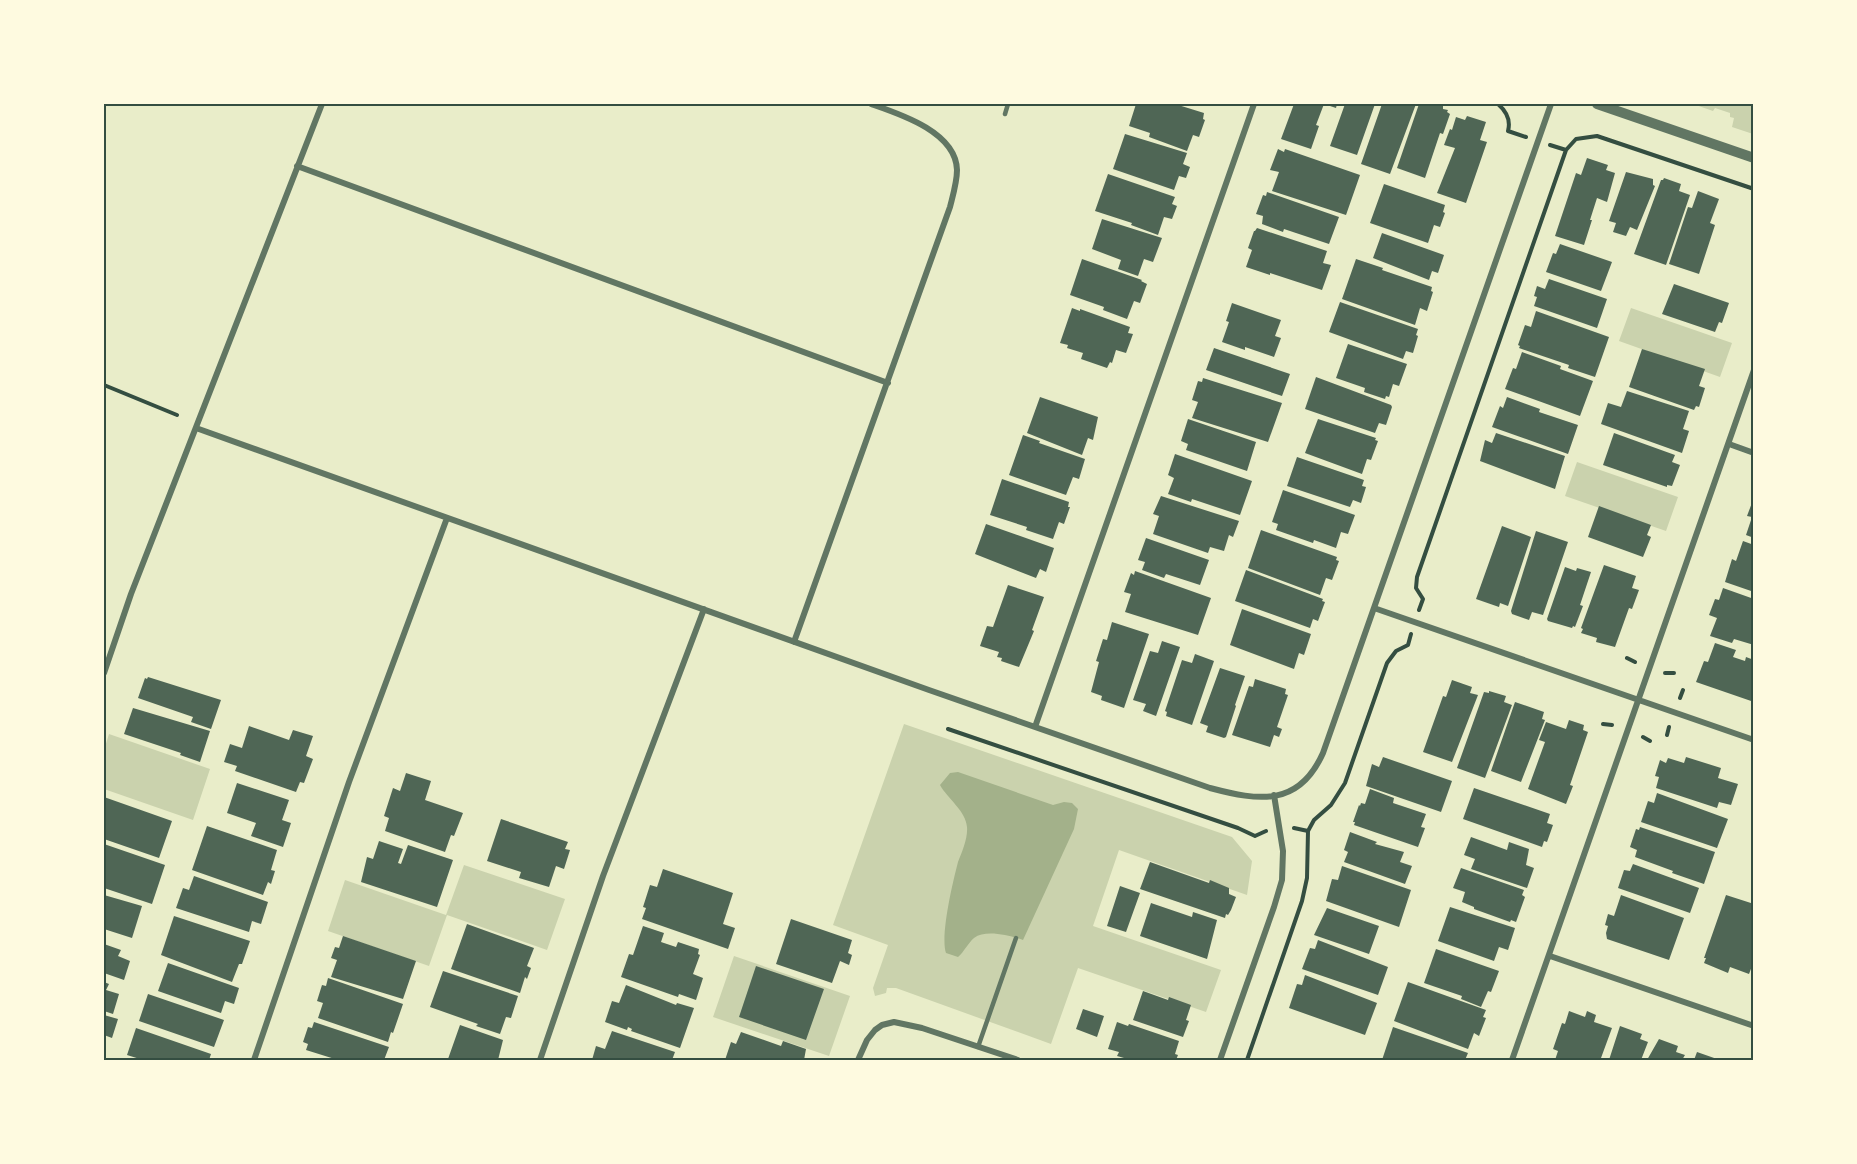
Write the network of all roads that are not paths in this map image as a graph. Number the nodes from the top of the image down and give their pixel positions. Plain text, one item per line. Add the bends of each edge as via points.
1 (322, 104) edge
2 (871, 104) edge
3 (1008, 104) edge
4 (1254, 104) edge
5 (1551, 104) edge
6 (1597, 104) edge
7 (1005, 114) dead end
8 (1754, 158) edge
9 (297, 166) junction
10 (1754, 370) edge
11 (888, 383) junction
12 (195, 428) junction
13 (1729, 444) junction
14 (1754, 453) edge
15 (447, 518) junction
16 (1374, 608) junction
17 (704, 609) junction
18 (795, 642) junction
19 (104, 673) edge
20 (1638, 700) junction
21 (1035, 727) junction
22 (1754, 740) edge
23 (1274, 795) junction
24 (1016, 938) dead end
25 (1550, 956) junction
26 (1754, 1026) edge
27 (978, 1047) junction
28 (254, 1060) edge
29 (540, 1060) edge
30 (858, 1060) edge
31 (1018, 1060) edge
32 (1220, 1060) edge
33 (1512, 1060) edge

1 - 9 street
2 - 11 street via 932,131 951,151 957,168 950,207
3 - 7 lane
4 - 21 street
5 - 16 street
6 - 8 street
9 - 11 street
9 - 12 street
10 - 13 street
11 - 18 street
12 - 15 street
12 - 19 street
13 - 14 street
13 - 20 street
15 - 17 street
15 - 28 street
16 - 20 street
16 - 23 street via 1315,769 1302,784
17 - 18 street
17 - 29 street via 603,876
18 - 21 street
20 - 22 street
20 - 25 street
21 - 23 street via 1210,788 1243,796
23 - 32 street via 1283,851 1282,880
24 - 27 lane
25 - 26 street
25 - 33 street
27 - 30 street via 894,1022 875,1030
27 - 31 street

